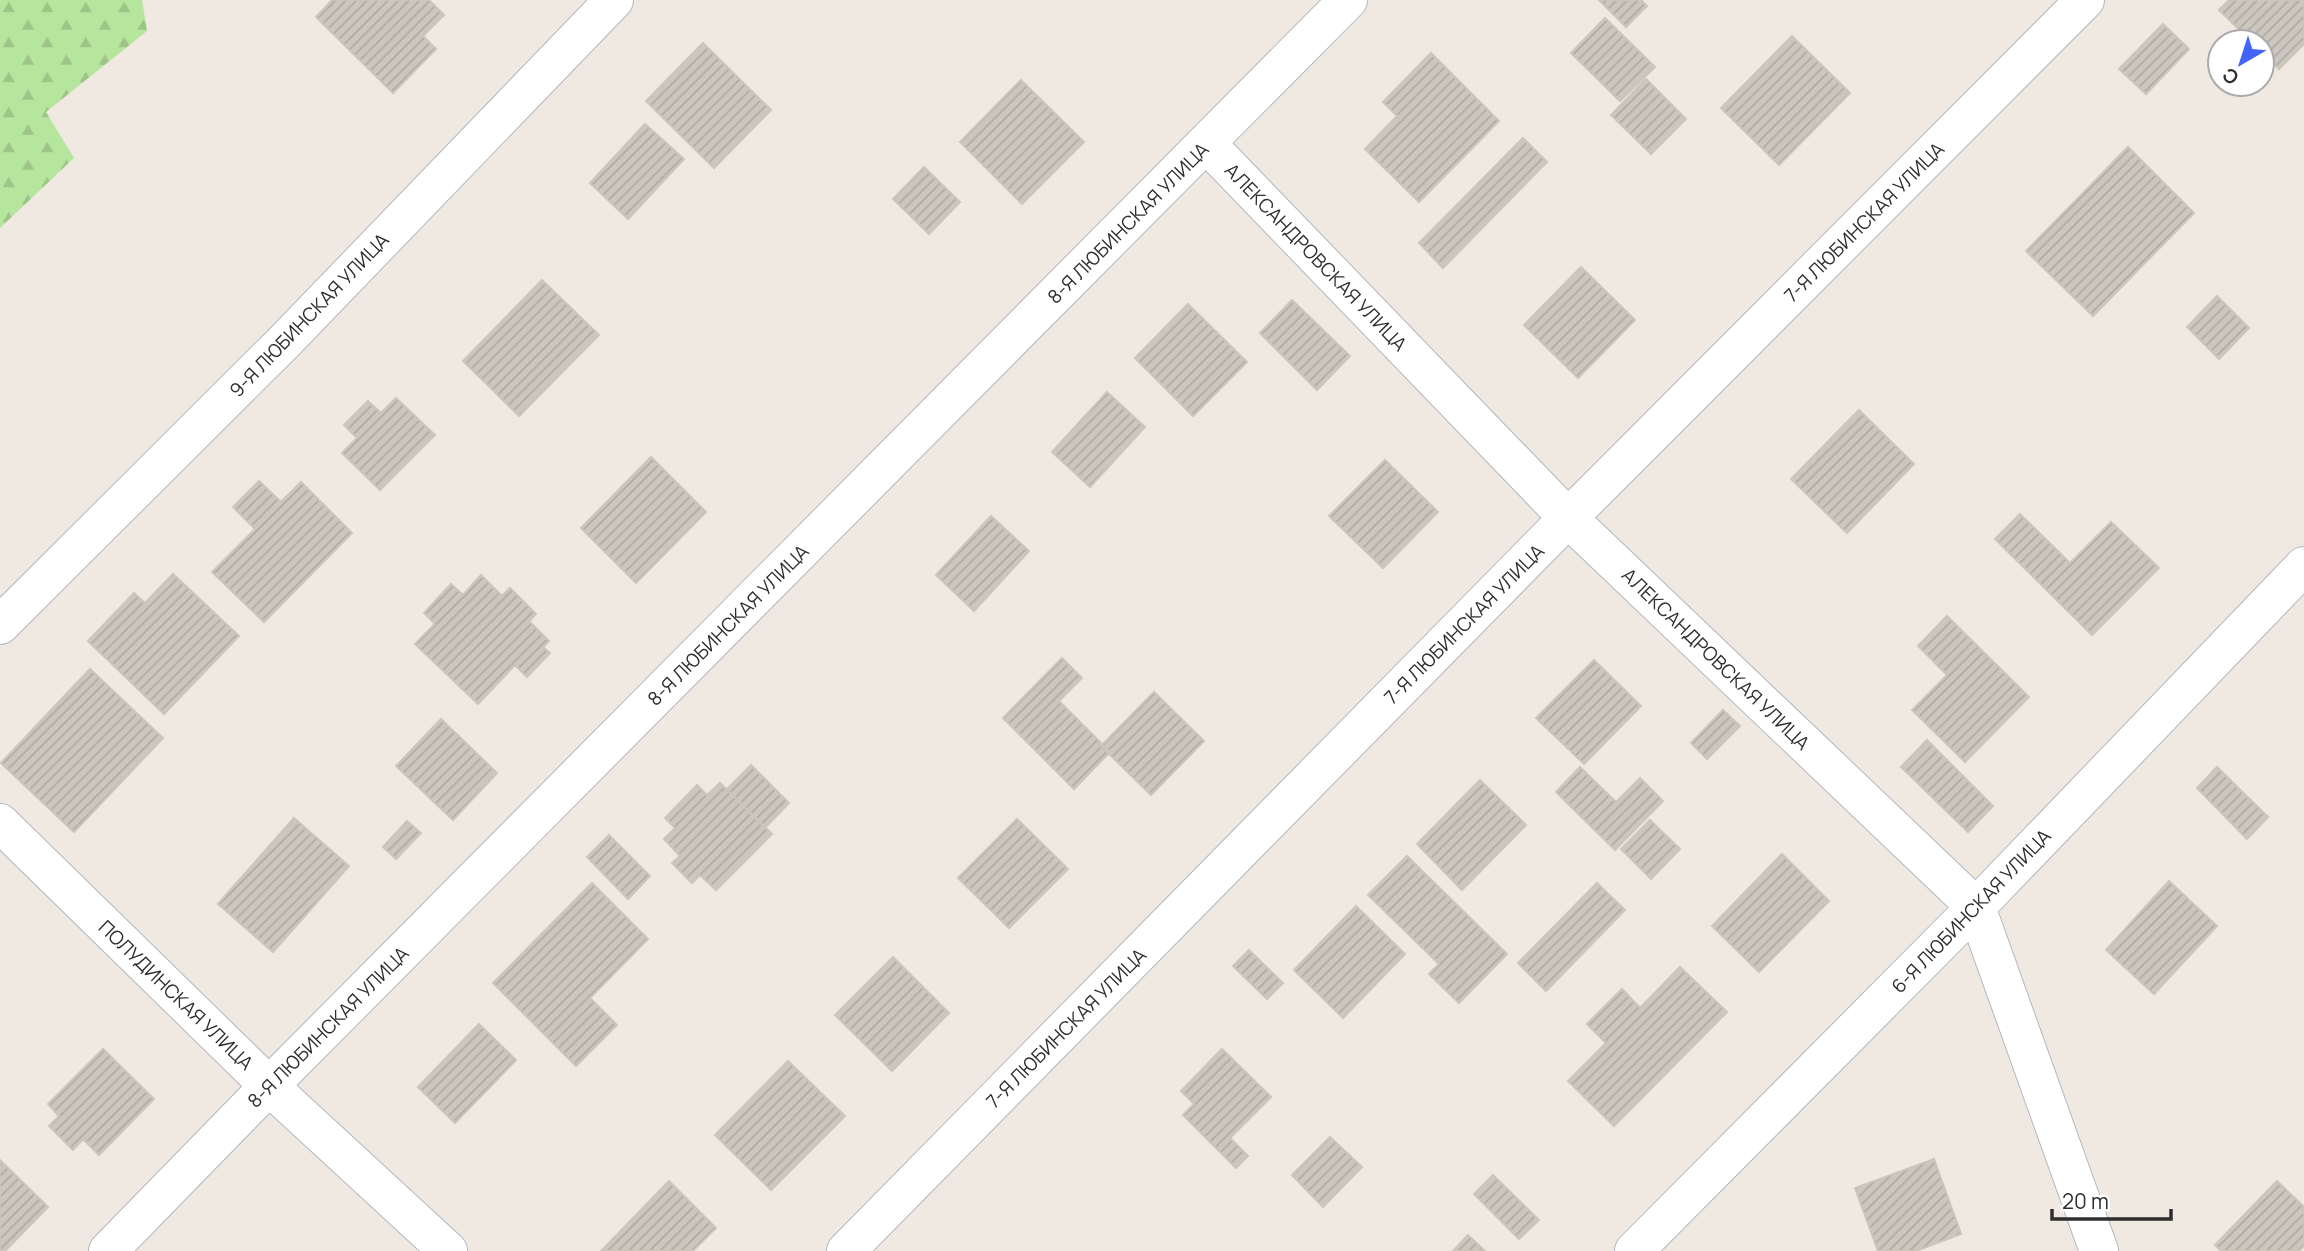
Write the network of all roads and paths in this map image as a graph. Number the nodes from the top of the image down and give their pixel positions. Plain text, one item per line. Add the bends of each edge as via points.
1 (614, 0) edge
2 (1348, 0) edge
3 (2085, 0) edge
4 (1207, 144) junction
5 (1568, 518) junction
6 (2304, 566) edge
7 (0, 625) edge
8 (0, 823) edge
9 (1976, 907) junction
10 (269, 1086) junction
11 (108, 1251) edge
12 (448, 1251) edge
13 (846, 1251) edge
14 (1634, 1251) edge
15 (2099, 1251) edge

1 - 7 street, 9-Я ЛЮБИНСКАЯ УЛИЦА via 286,340
2 - 4 street, 8-Я ЛЮБИНСКАЯ УЛИЦА
3 - 5 street, 7-Я ЛЮБИНСКАЯ УЛИЦА
4 - 5 street, АЛЕКСАНДРОВСКАЯ УЛИЦА
4 - 10 street, 8-Я ЛЮБИНСКАЯ УЛИЦА
5 - 9 street, АЛЕКСАНДРОВСКАЯ УЛИЦА
5 - 13 street, 7-Я ЛЮБИНСКАЯ УЛИЦА
6 - 9 street, 6-Я ЛЮБИНСКАЯ УЛИЦА
8 - 10 street, ПОЛУДИНСКАЯ УЛИЦА
9 - 14 street, 6-Я ЛЮБИНСКАЯ УЛИЦА
9 - 15 street, АЛЕКСАНДРОВСКАЯ УЛИЦА
10 - 11 street, 8-Я ЛЮБИНСКАЯ УЛИЦА
10 - 12 street, ПОЛУДИНСКАЯ УЛИЦА

